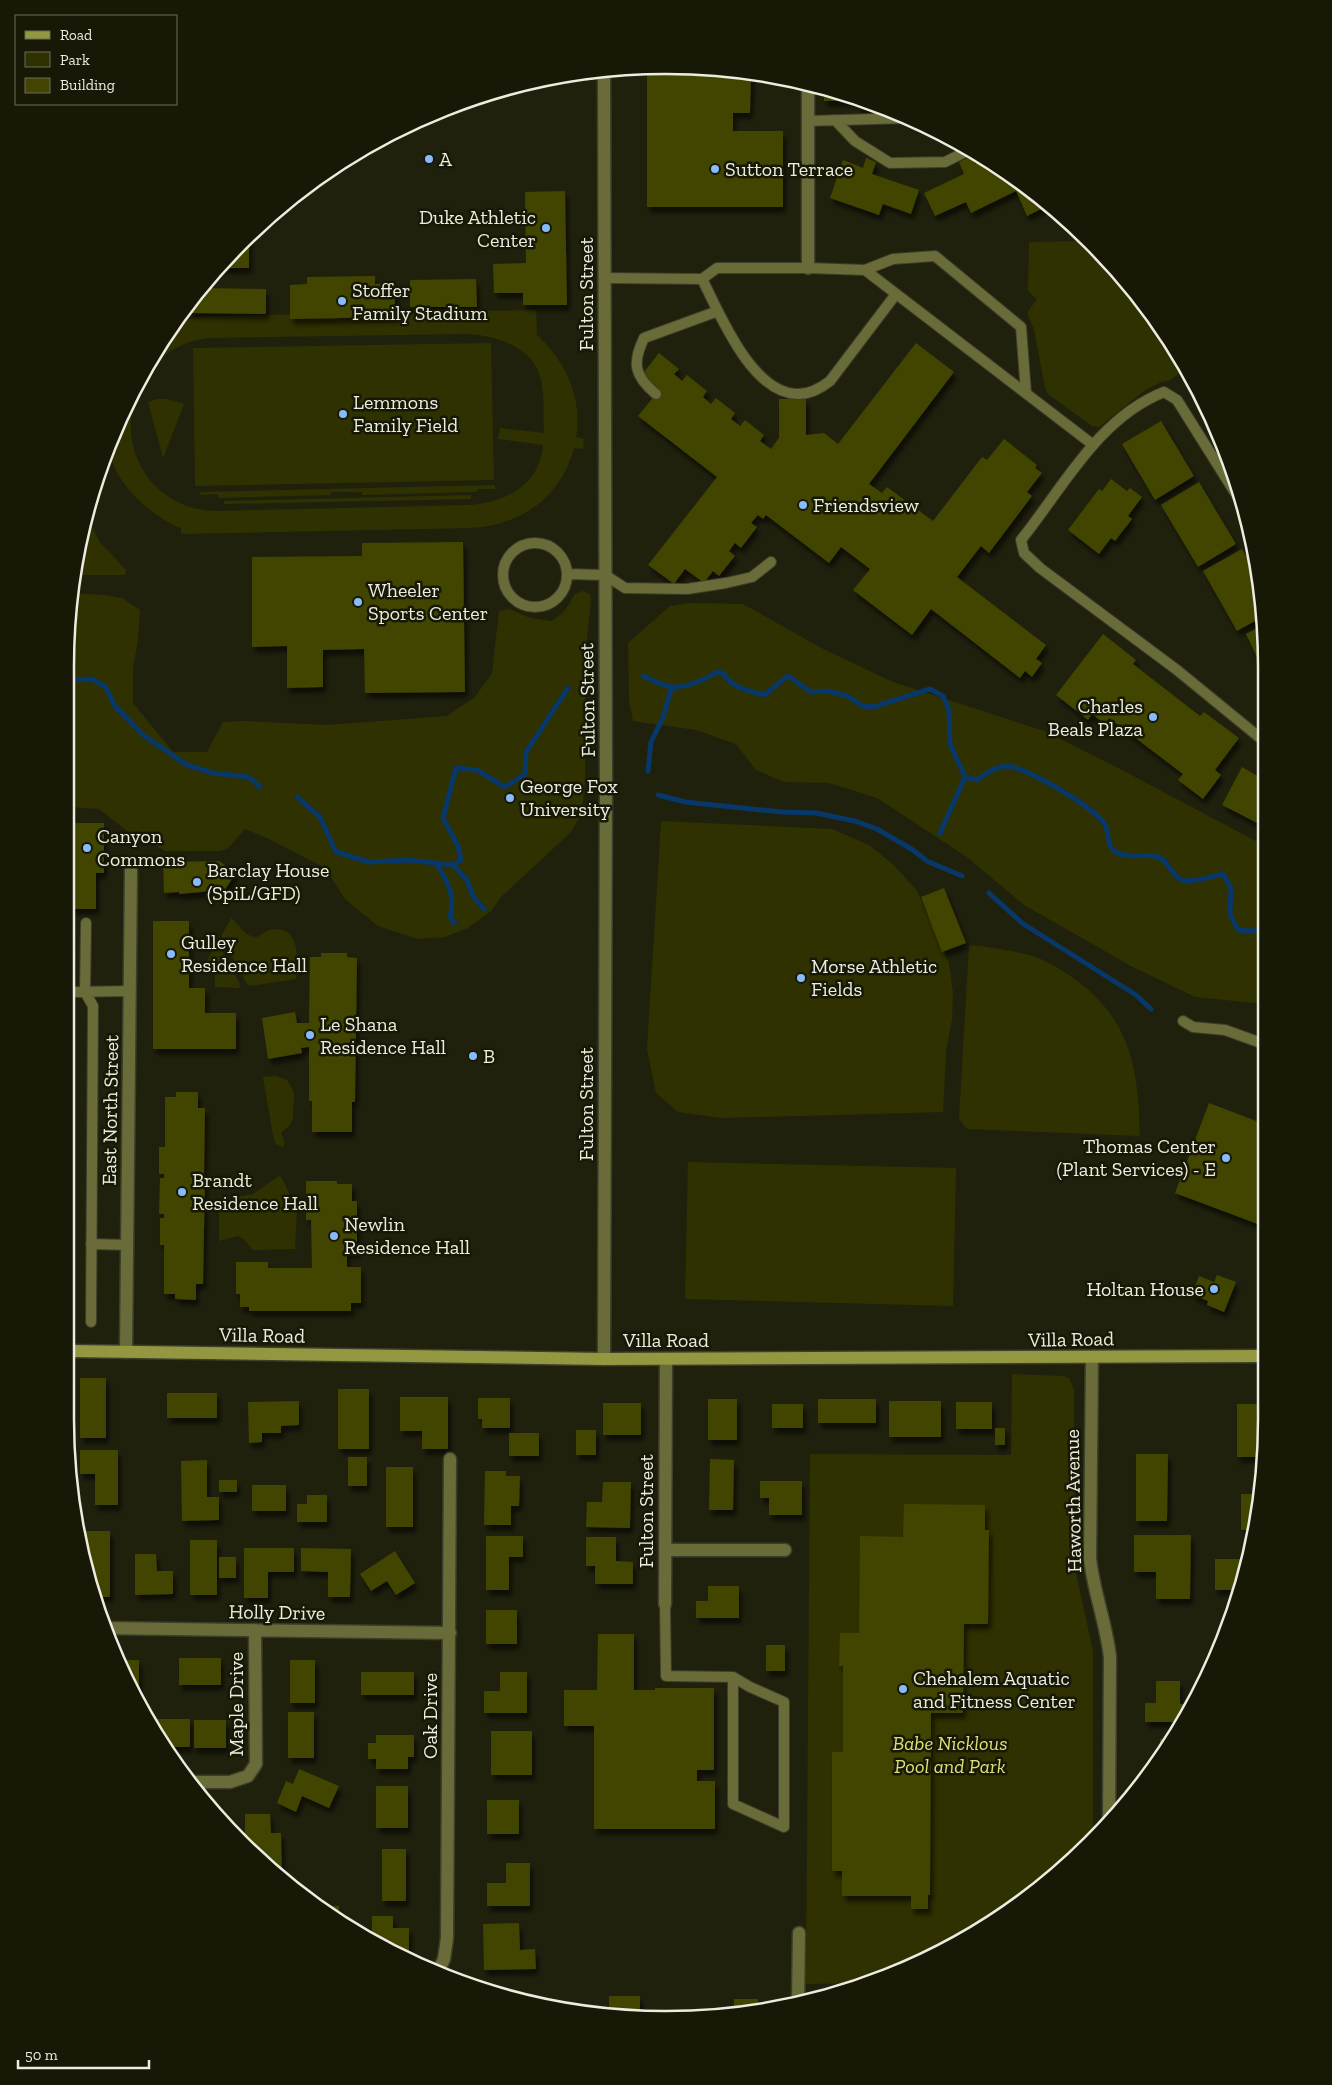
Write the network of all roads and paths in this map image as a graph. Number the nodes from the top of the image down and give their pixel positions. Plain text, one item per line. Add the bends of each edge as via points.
1 (604, 77) edge
2 (808, 91) edge
3 (891, 118) edge
4 (835, 120) junction
5 (808, 121) junction
6 (962, 153) edge
7 (808, 268) junction
8 (865, 270) junction
9 (605, 278) junction
10 (702, 279) junction
11 (896, 294) junction
12 (718, 311) junction
13 (1026, 393) junction
14 (656, 394) dead end
15 (1092, 444) junction
16 (1229, 483) edge
17 (771, 562) dead end
18 (567, 574) junction
19 (605, 575) junction
20 (1258, 736) edge
21 (131, 868) dead end
22 (86, 923) dead end
23 (130, 991) junction
24 (74, 992) edge
25 (85, 992) junction
26 (1183, 1020) dead end
27 (1258, 1042) edge
28 (91, 1244) junction
29 (128, 1245) junction
30 (91, 1322) dead end
31 (74, 1351) edge
32 (126, 1352) junction
33 (1258, 1356) edge
34 (1092, 1357) junction
35 (604, 1359) junction
36 (666, 1359) junction
37 (450, 1459) dead end
38 (665, 1550) junction
39 (785, 1550) dead end
40 (665, 1604) joint
41 (112, 1628) edge
42 (255, 1630) junction
43 (450, 1633) junction
44 (733, 1677) junction
45 (198, 1782) edge
46 (1109, 1811) edge
47 (799, 1933) dead end
48 (441, 1967) edge
49 (798, 1996) edge

1 - 9 street, Fulton Street
2 - 5 street
3 - 4 lane
4 - 5 lane
4 - 6 lane via 855,142 890,163 945,162
5 - 7 street
7 - 8 lane
7 - 10 lane via 717,268
8 - 11 lane
8 - 13 lane via 893,259 936,256 1021,327
9 - 10 lane
9 - 19 street, Fulton Street
10 - 12 lane
11 - 12 lane via 830,381 818,390 800,395 776,389 759,373 742,353
11 - 13 lane
12 - 14 lane via 644,338 637,369 642,382
13 - 15 lane
15 - 16 lane via 1143,400 1164,392 1177,400
15 - 20 lane via 1021,540 1024,553
17 - 19 lane via 752,577 687,590 625,588
18 - 18 lane via 557,552 547,545 534,543 512,553 505,564 503,576 513,599 536,608 558,598 565,587
18 - 19 lane
19 - 35 street, Fulton Street
21 - 23 street, East North Street
22 - 25 lane
23 - 25 lane
23 - 29 street, East North Street
24 - 25 lane
25 - 28 lane via 93,1006
26 - 27 lane via 1193,1026 1225,1030
28 - 29 lane
28 - 30 lane
29 - 32 street, East North Street
31 - 32 main road, Villa Road
32 - 35 main road, Villa Road
33 - 34 main road, Villa Road
34 - 36 main road, Villa Road
34 - 46 street, Haworth Avenue via 1090,1559 1092,1581 1108,1633 1110,1656
35 - 36 main road, Villa Road
36 - 38 street, Fulton Street
37 - 43 street, Oak Drive
38 - 39 street
38 - 40 street, Fulton Street
40 - 44 lane via 666,1676
41 - 42 street, Holly Drive
42 - 43 street, Holly Drive
42 - 45 street, Maple Drive via 256,1764 248,1776 230,1782
43 - 48 street, Oak Drive via 447,1938
44 - 44 lane via 732,1804 784,1827 784,1702
47 - 49 street

